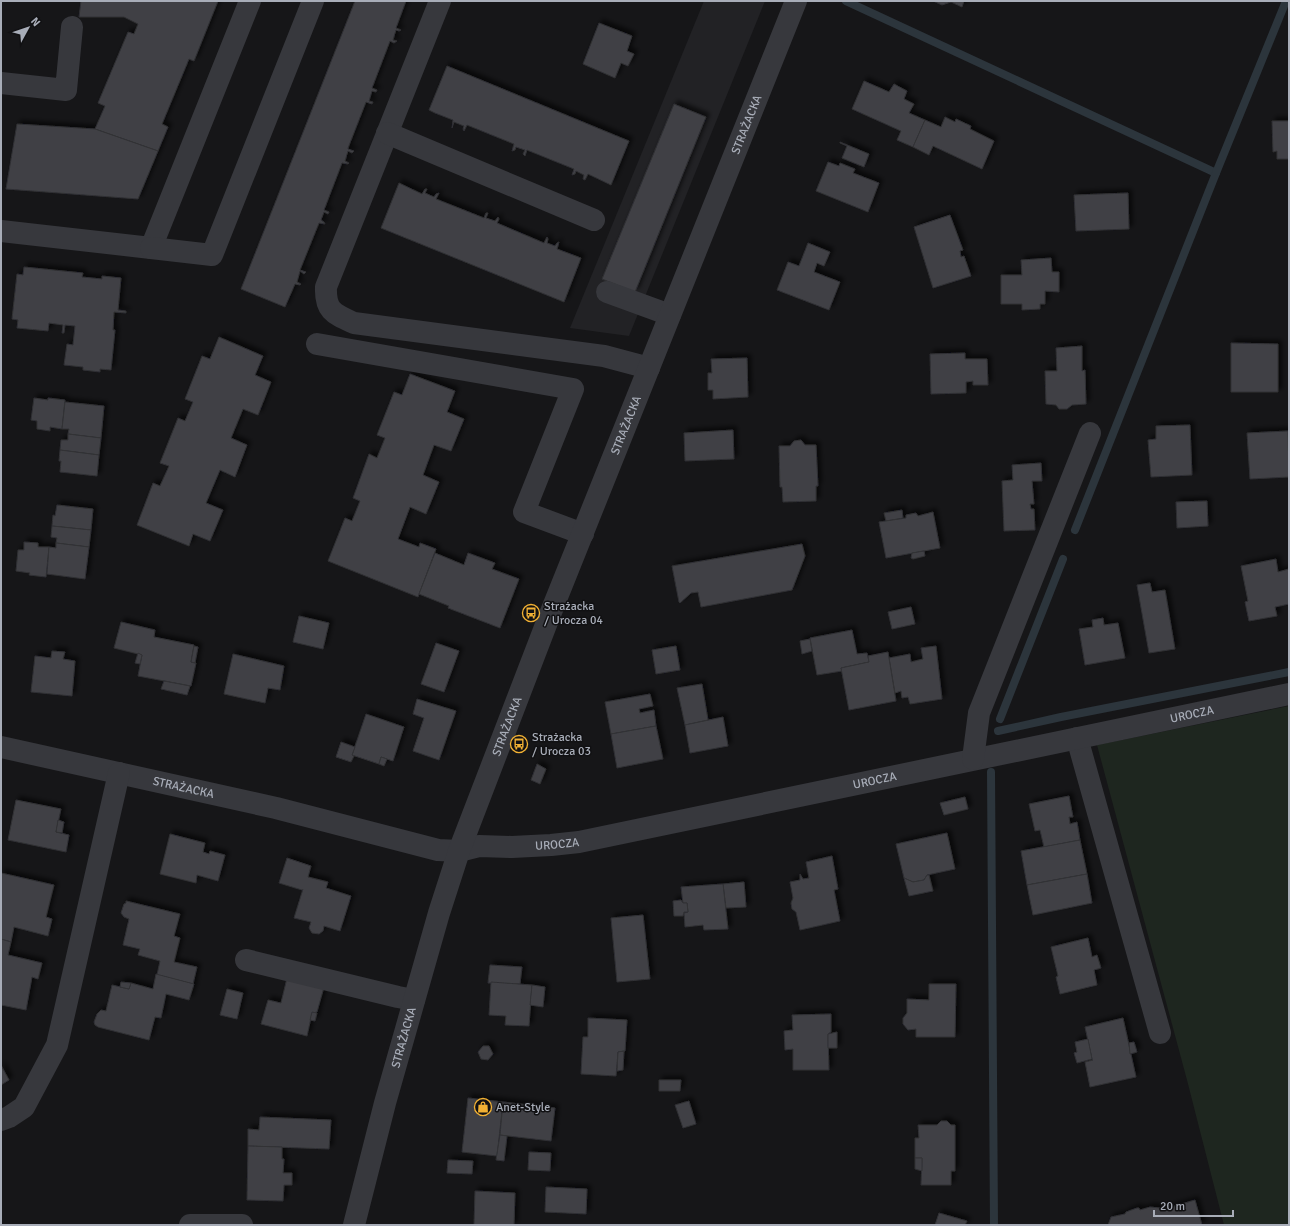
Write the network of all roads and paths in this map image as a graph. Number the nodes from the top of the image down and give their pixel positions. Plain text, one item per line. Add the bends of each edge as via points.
1 (250, 1) edge
2 (313, 1) edge
3 (440, 1) edge
4 (794, 2) edge
5 (72, 27) dead end
6 (1, 83) edge
7 (388, 133) junction
8 (594, 220) dead end
9 (1, 231) edge
10 (152, 248) junction
11 (607, 292) dead end
12 (670, 315) junction
13 (317, 344) dead end
14 (649, 368) junction
15 (1090, 433) dead end
16 (583, 534) junction
17 (1289, 694) edge
18 (1077, 738) junction
19 (1, 747) edge
20 (974, 759) junction
21 (118, 773) junction
22 (459, 851) junction
23 (246, 960) dead end
24 (414, 1000) junction
25 (1160, 1033) dead end
26 (1, 1120) edge
27 (190, 1225) edge
28 (242, 1225) edge
29 (354, 1225) edge

1 - 10 street
2 - 10 street via 212,255
3 - 7 street
4 - 12 street, STRAŻACKA
5 - 6 street via 66,90
7 - 8 street
7 - 14 street via 326,287 325,300 333,313 354,323 604,356
9 - 10 street
11 - 12 street
12 - 14 street, STRAŻACKA
13 - 16 street via 573,389 524,512
14 - 16 street, STRAŻACKA
15 - 20 street via 979,713
16 - 22 street, STRAŻACKA
17 - 18 street, UROCZA
18 - 20 street, UROCZA
18 - 25 street
19 - 21 street, STRAŻACKA
20 - 22 street, UROCZA via 579,842 512,847 479,846
21 - 22 street, STRAŻACKA via 276,808 438,850
21 - 26 street via 57,1045 24,1107
22 - 24 street, STRAŻACKA
23 - 24 street
24 - 29 street, STRAŻACKA via 384,1104
27 - 28 street

